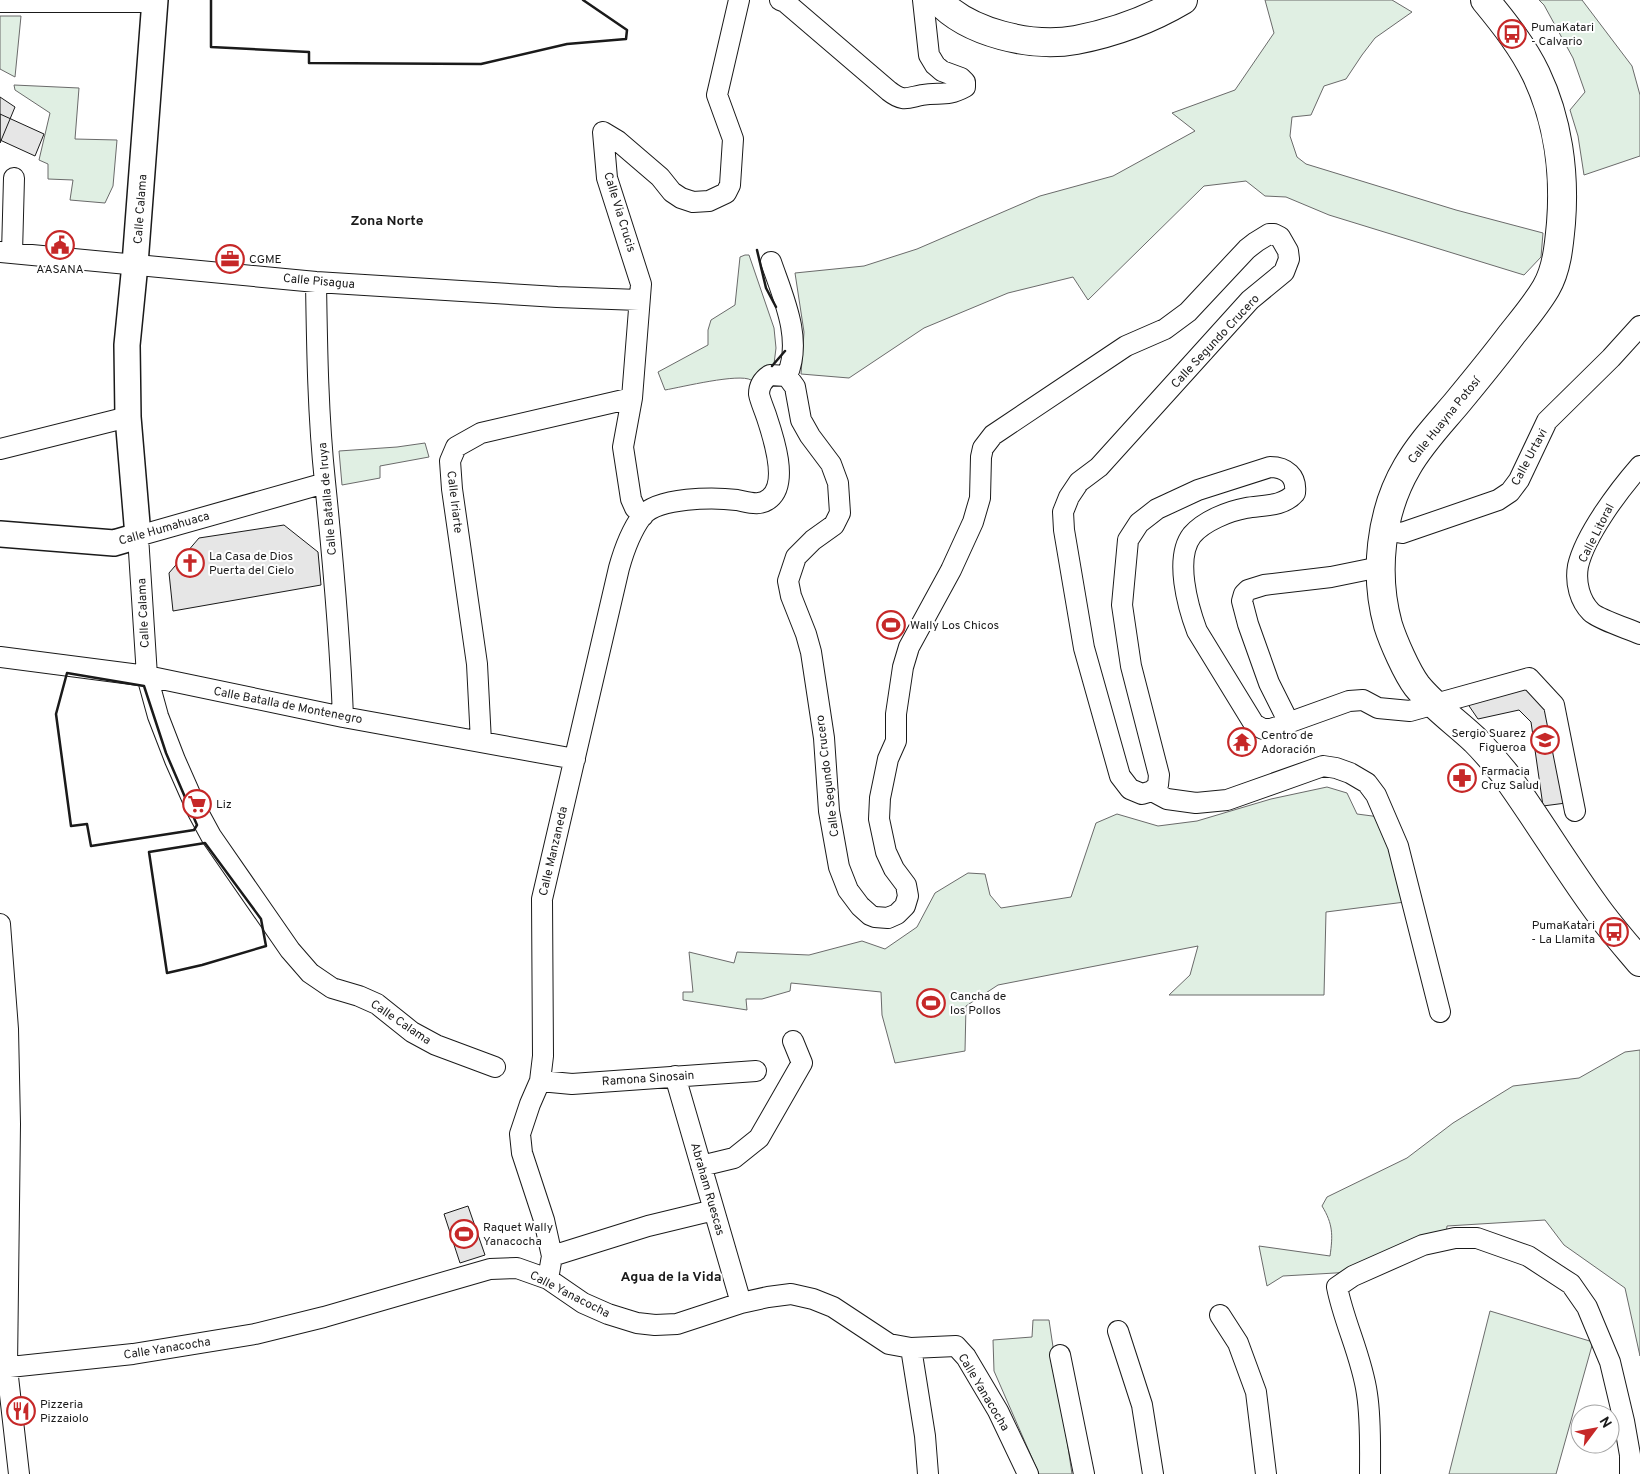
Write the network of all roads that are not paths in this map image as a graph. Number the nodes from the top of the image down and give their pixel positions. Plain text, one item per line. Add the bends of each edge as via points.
1 (739, 0) edge
2 (780, 0) edge
3 (923, 0) edge
4 (938, 0) edge
5 (1182, 0) edge
6 (1485, 0) edge
7 (155, 1) edge
8 (0, 2) edge
9 (14, 178) dead end
10 (6, 253) edge
11 (771, 262) dead end
12 (136, 264) junction
13 (316, 282) junction
14 (639, 300) junction
15 (1640, 326) edge
16 (786, 376) junction
17 (632, 398) junction
18 (128, 417) junction
19 (0, 449) edge
20 (1640, 466) edge
21 (325, 483) junction
22 (643, 516) junction
23 (1384, 530) junction
24 (0, 534) edge
25 (138, 536) junction
26 (1380, 567) junction
27 (1640, 634) edge
28 (0, 657) edge
29 (146, 676) junction
30 (1433, 704) junction
31 (343, 717) junction
32 (1289, 723) junction
33 (481, 742) junction
34 (575, 759) junction
35 (1152, 790) junction
36 (1575, 811) dead end
37 (0, 924) edge
38 (1640, 962) edge
39 (1440, 1012) dead end
40 (793, 1041) dead end
41 (495, 1067) dead end
42 (756, 1071) dead end
43 (675, 1076) junction
44 (540, 1081) junction
45 (5, 1124) edge
46 (701, 1166) junction
47 (714, 1210) junction
48 (552, 1256) junction
49 (548, 1279) junction
50 (741, 1303) junction
51 (1220, 1315) dead end
52 (1118, 1331) dead end
53 (910, 1348) junction
54 (1060, 1355) dead end
55 (3, 1368) edge
56 (19, 1474) edge
57 (928, 1474) edge
58 (1028, 1474) edge
59 (1084, 1474) edge
60 (1153, 1474) edge
61 (1266, 1474) edge
62 (1370, 1474) edge
63 (1630, 1474) edge

1 - 14 street, Calle Via Crucis via 717,95 733,139 730,185 726,193 709,201 693,202 681,198 618,141 603,132 607,178 639,276
2 - 3 street via 896,97 905,99 946,95 965,87 961,78 942,71 929,55
4 - 5 highway via 976,27 1018,39 1054,42 1117,29
6 - 23 highway, Calle Huayna Potosí via 1526,56 1537,76 1551,118 1560,157 1562,188 1556,262 1546,288 1532,308 1407,467
7 - 8 street
7 - 12 main road, Calle Calama
9 - 10 street
10 - 12 street, Calle Pisagua
11 - 16 street via 792,336 791,366
12 - 13 street, Calle Pisagua
12 - 18 main road, Calle Calama via 127,345
13 - 14 street, Calle Pisagua
13 - 21 street, Calle Batalla de Iruya via 318,383
14 - 17 street, Calle Via Crucis
15 - 23 street, Calle Urtavi via 1548,421 1510,492 1498,500 1402,533
16 - 22 street via 770,375 764,379 759,394 777,463 779,482 771,497 759,504 732,499 690,498 664,504
16 - 35 street, Calle Segundo Crucero via 795,387 801,420 831,464 838,483 840,513 834,525 796,557 788,581 811,652 824,738 829,811 839,867 848,890 860,906 875,917 888,918 902,910 908,896 906,885 886,852 879,819 888,759 896,741 903,667 909,647 973,522 980,498 983,448 993,435 1126,346 1165,328 1188,312 1264,236 1274,234 1280,237 1289,258 1284,272 1250,300 1114,452 1079,482 1063,512 1066,550 1084,648 1120,776 1130,789 1142,794
17 - 22 street, Calle Via Crucis via 622,446 631,500
17 - 33 street, Calle Iriarte via 482,433 456,447 450,461 452,489 477,664
18 - 19 street
18 - 25 main road, Calle Calama
20 - 27 street, Calle Litoral via 1615,496 1592,534 1578,567 1578,585 1581,599 1593,614
21 - 25 street, Calle Humahuaca
21 - 31 street, Calle Batalla de Iruya
22 - 34 street, Calle Manzaneda via 626,546 619,568
23 - 26 highway, Calle Huayna Potosí
24 - 25 main road, Calle Humahuaca via 114,543
25 - 29 street, Calle Calama
26 - 30 highway, Calle Huayna Potosí via 1388,626 1415,684
26 - 32 street via 1264,585 1244,594 1242,601 1248,624 1269,683
28 - 29 street, Calle Batalla de Montenegro
29 - 31 street, Calle Batalla de Montenegro
29 - 41 street, Calle Calama via 175,760 211,836 284,942 310,973 332,988 377,1004 412,1032 436,1045
30 - 32 street via 1410,711 1378,708 1363,700 1348,701
30 - 36 street via 1529,678 1554,705
30 - 38 highway, Calle Huayna Potosí via 1476,742 1503,772 1593,903
31 - 33 street, Calle Batalla de Montenegro
32 - 35 street via 1271,729 1254,724 1197,631 1183,571 1188,544 1200,528 1232,511 1277,504 1292,497 1296,486 1291,475 1283,468 1270,467 1198,490 1157,509 1139,523 1128,540 1122,605 1131,666 1159,775 1158,785
33 - 34 street, Calle Batalla de Montenegro
34 - 44 street, Calle Manzaneda via 542,899 543,1056
35 - 39 street via 1167,799 1196,803 1227,800 1323,766 1336,768 1367,783 1376,795 1398,846
37 - 45 street via 8,1030
40 - 46 street via 802,1063 760,1138 734,1158
42 - 43 street, Ramona Sinosain
43 - 44 street, Ramona Sinosain via 572,1084
43 - 46 street, Abraham Ruescas
44 - 48 street, Calle Manzaneda via 520,1134 522,1153
45 - 55 street
46 - 47 street, Abraham Ruescas
47 - 48 street via 648,1226
47 - 50 street, Abraham Ruescas
48 - 49 street, Calle Manzaneda
49 - 50 street, Calle Yanacocha via 583,1302 637,1323 677,1324
49 - 55 street, Calle Yanacocha via 517,1268 490,1269 255,1334 133,1354
50 - 53 street, Calle Yanacocha via 791,1294 813,1298 833,1307 889,1344
51 - 61 street via 1238,1343 1256,1392
52 - 60 street via 1142,1405
53 - 57 street
53 - 58 street, Calle Yanacocha via 956,1346 998,1411
54 - 59 street
55 - 56 street
62 - 63 street via 1367,1392 1336,1287 1353,1276 1423,1246 1455,1238 1477,1238 1528,1256 1571,1284 1588,1307 1610,1362 1624,1421

